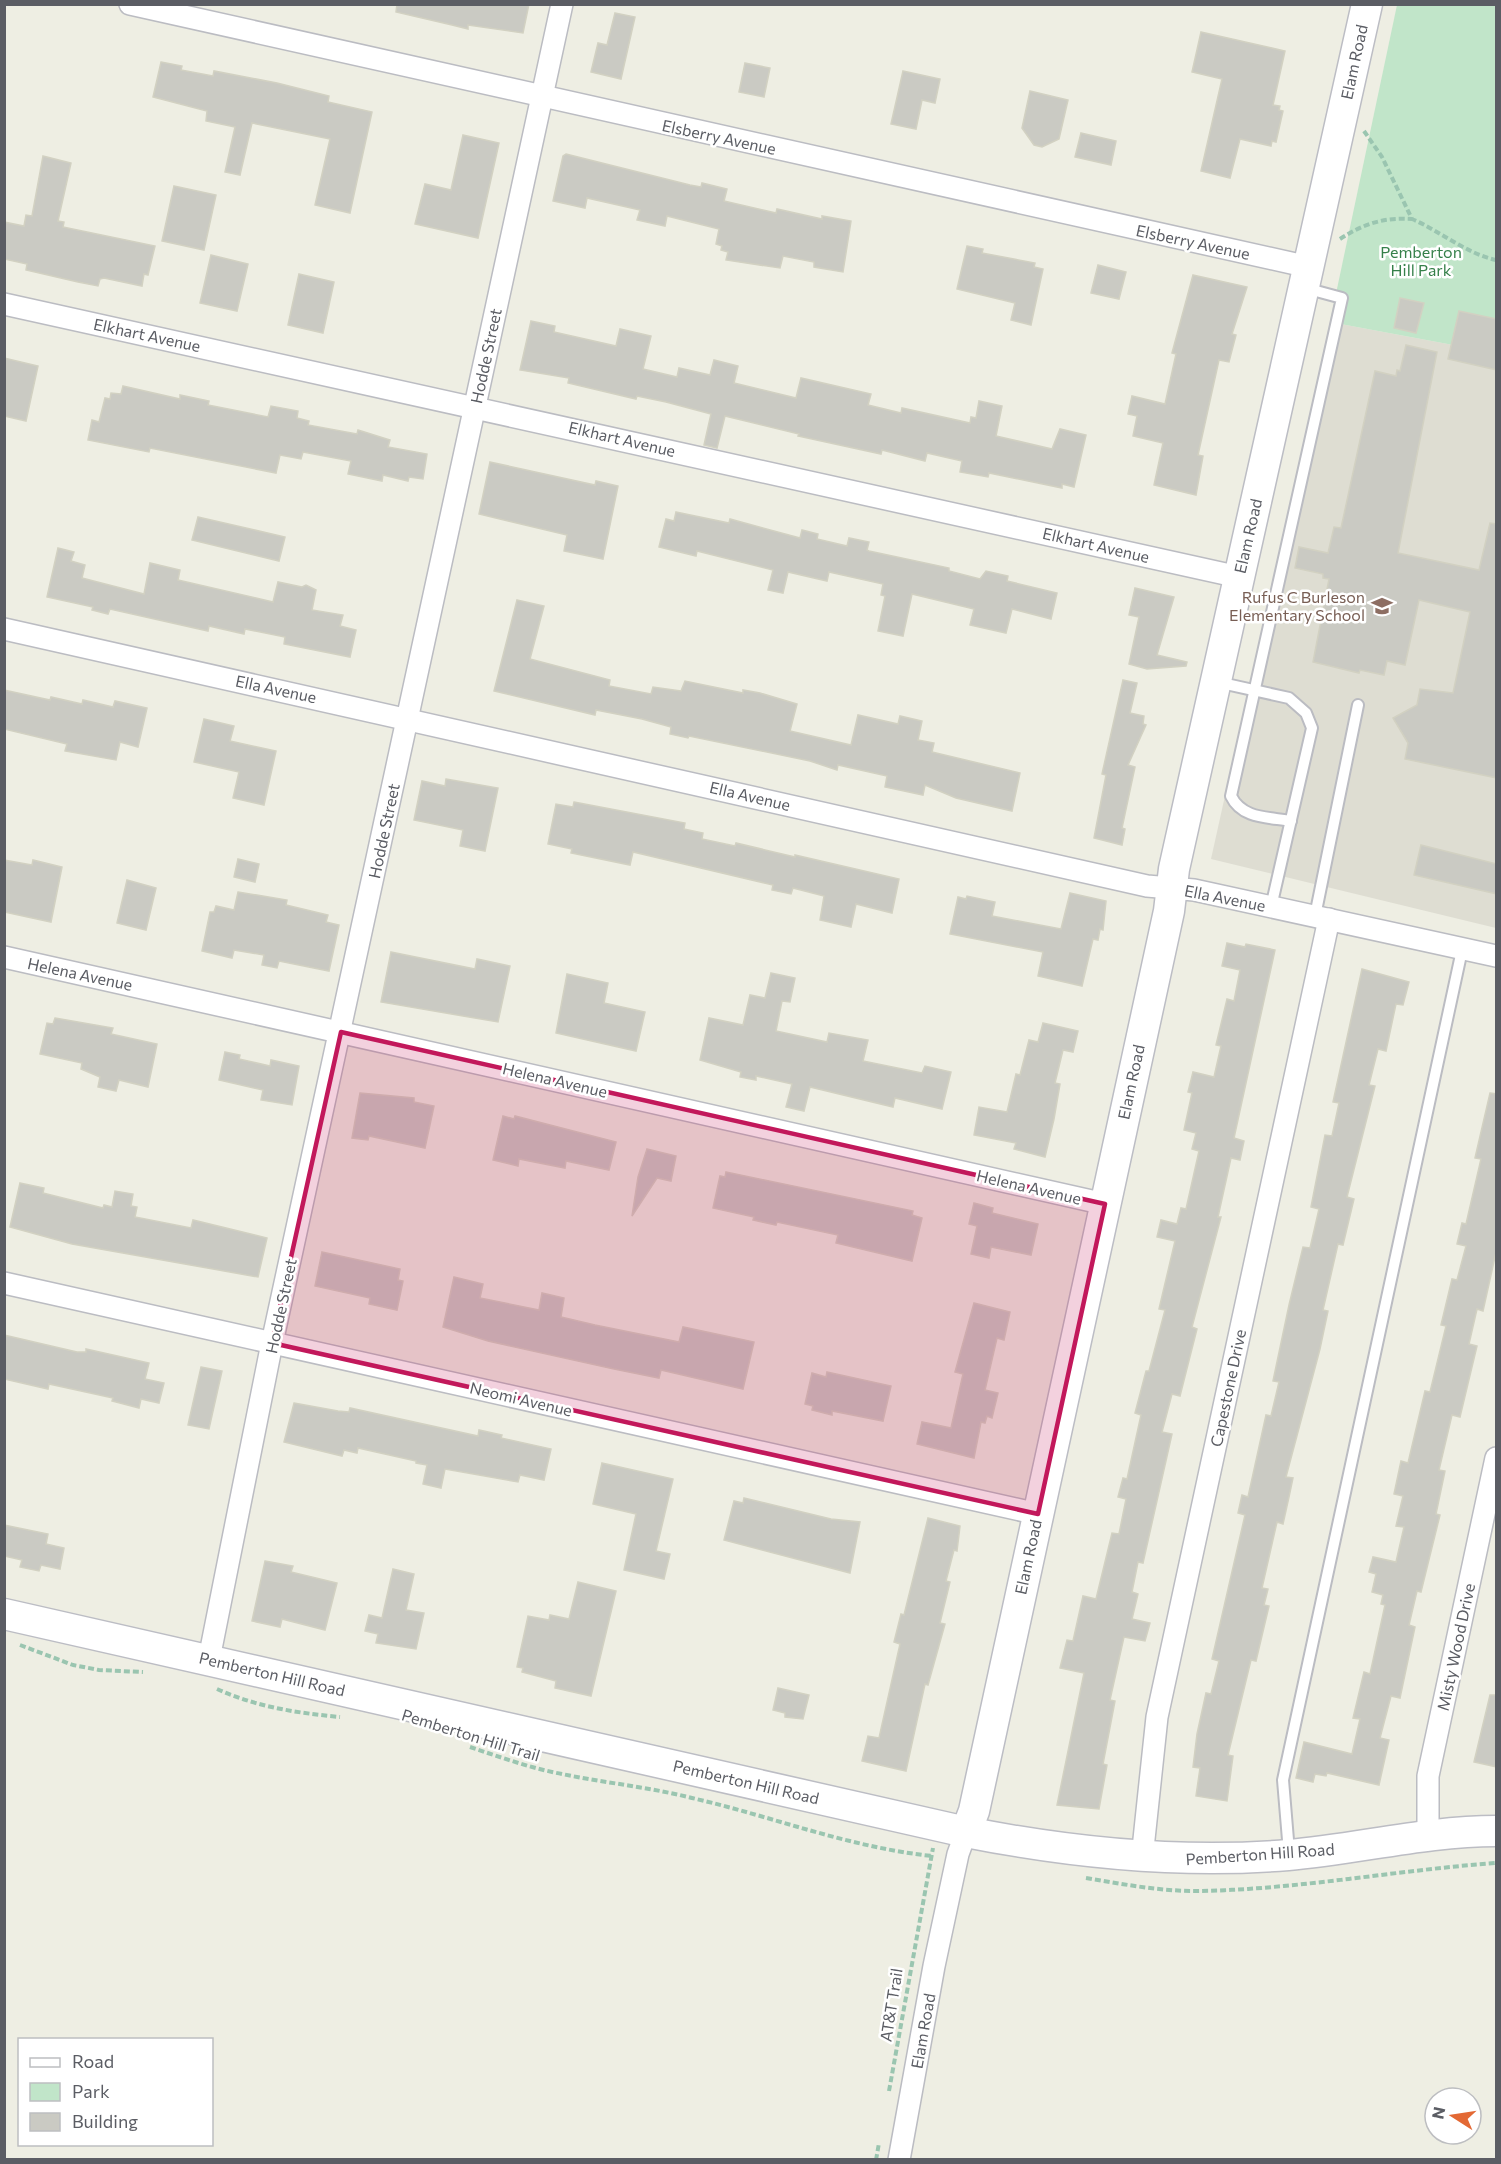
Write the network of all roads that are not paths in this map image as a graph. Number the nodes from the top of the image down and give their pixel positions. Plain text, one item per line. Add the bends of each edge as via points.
1 (130, 4) edge
2 (562, 4) edge
3 (1366, 4) edge
4 (543, 98) junction
5 (1306, 278) junction
6 (4, 304) edge
7 (475, 406) junction
8 (1239, 577) junction
9 (4, 629) edge
10 (1216, 682) junction
11 (1255, 690) junction
12 (1358, 705) dead end
13 (408, 718) junction
14 (1291, 821) junction
15 (1172, 889) junction
16 (1271, 907) junction
17 (1322, 918) junction
18 (1462, 950) junction
19 (1497, 956) edge
20 (4, 957) edge
21 (341, 1032) junction
22 (1105, 1204) junction
23 (4, 1283) edge
24 (272, 1343) junction
25 (1497, 1458) edge
26 (1038, 1514) junction
27 (4, 1614) edge
28 (211, 1673) junction
29 (1497, 1831) edge
30 (966, 1832) junction
31 (1428, 1837) junction
32 (1289, 1855) junction
33 (1142, 1858) junction
34 (899, 2160) edge

1 - 4 street, Elsberry Avenue
2 - 4 street, Hodde Street
3 - 5 street, Elam Road
4 - 5 street, Elsberry Avenue
4 - 7 street, Hodde Street
5 - 8 street, Elam Road
5 - 11 lane via 1342,298
6 - 7 street, Elkhart Avenue
7 - 8 street, Elkhart Avenue
7 - 13 street, Hodde Street
8 - 10 street, Elam Road
9 - 13 street, Ella Avenue
10 - 11 lane
10 - 15 street, Elam Road
11 - 14 lane via 1289,698 1306,713 1312,728
11 - 14 lane via 1231,796 1236,808 1247,814
12 - 17 lane
13 - 15 street, Ella Avenue
13 - 21 street, Hodde Street
14 - 16 lane
15 - 16 street, Ella Avenue
15 - 22 street, Elam Road
16 - 17 street, Ella Avenue
17 - 18 street, Ella Avenue
17 - 33 street, Capestone Drive via 1157,1717
18 - 19 street, Ella Avenue
18 - 32 lane via 1283,1780
20 - 21 street, Helena Avenue
21 - 22 street, Helena Avenue
21 - 24 street, Hodde Street
22 - 26 street, Elam Road
23 - 24 street, Neomi Avenue
24 - 26 street, Neomi Avenue
24 - 28 street, Hodde Street
25 - 31 street, Misty Wood Drive via 1428,1776
26 - 30 street, Elam Road via 974,1811
27 - 28 street, Pemberton Hill Road
28 - 30 street, Pemberton Hill Road
29 - 31 street, Pemberton Hill Road
30 - 33 street, Pemberton Hill Road
30 - 34 street, Elam Road via 934,1966
31 - 32 street, Pemberton Hill Road
32 - 33 street, Pemberton Hill Road via 1215,1860

